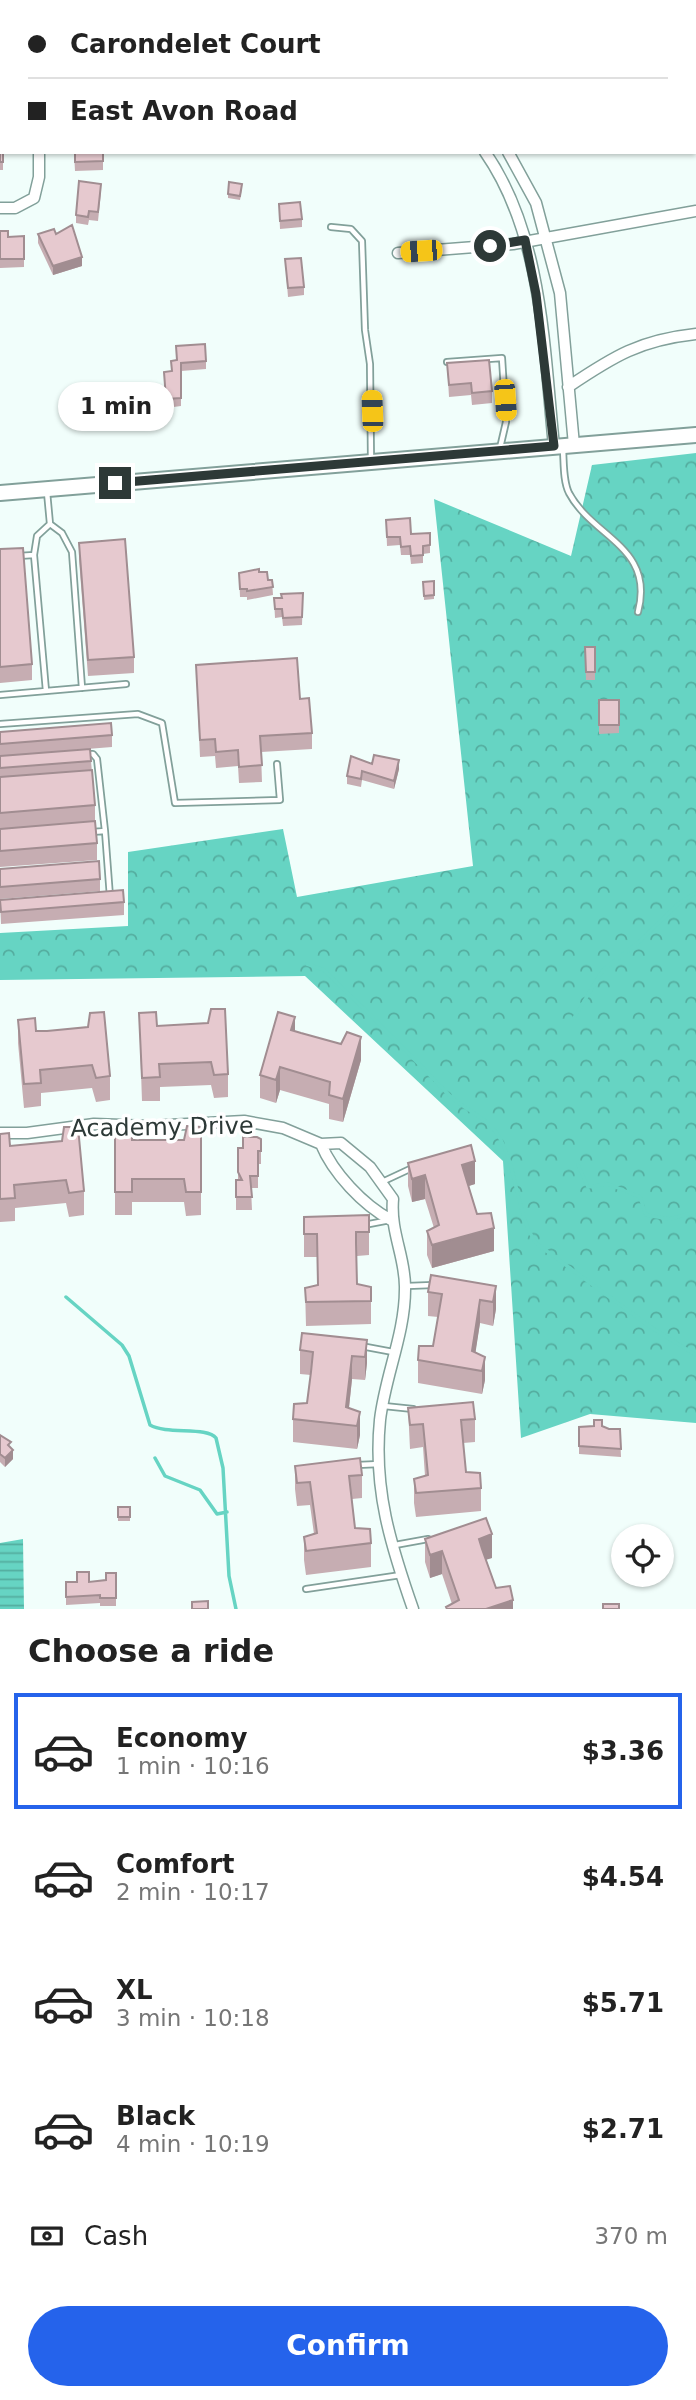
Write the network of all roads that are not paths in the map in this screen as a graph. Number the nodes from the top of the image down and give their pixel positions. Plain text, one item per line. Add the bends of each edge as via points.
1 (39, 154) edge
2 (486, 154) edge
3 (509, 154) edge
4 (0, 208) edge
5 (696, 211) edge
6 (331, 227) dead end
7 (545, 238) junction
8 (525, 240) junction
9 (398, 253) dead end
10 (696, 334) edge
11 (447, 362) edge
12 (568, 387) junction
13 (696, 435) edge
14 (564, 446) junction
15 (500, 451) junction
16 (371, 462) junction
17 (47, 489) junction
18 (0, 493) edge
19 (50, 524) junction
20 (34, 555) junction
21 (11, 557) edge
22 (638, 612) dead end
23 (126, 684) dead end
24 (82, 688) junction
25 (46, 691) junction
26 (0, 695) edge
27 (0, 724) edge
28 (80, 755) edge
29 (277, 764) dead end
30 (99, 779) junction
31 (87, 780) edge
32 (104, 831) junction
33 (78, 833) edge
34 (107, 867) junction
35 (94, 868) edge
36 (96, 899) edge
37 (0, 1133) edge
38 (321, 1144) junction
39 (425, 1164) edge
40 (381, 1182) junction
41 (391, 1220) junction
42 (353, 1225) edge
43 (445, 1284) edge
44 (406, 1286) junction
45 (348, 1345) edge
46 (394, 1352) junction
47 (383, 1406) junction
48 (419, 1409) edge
49 (381, 1464) junction
50 (344, 1466) edge
51 (434, 1538) edge
52 (391, 1546) junction
53 (401, 1575) junction
54 (306, 1590) dead end
55 (413, 1609) edge

1 - 4 street via 34,198 15,208
2 - 8 street via 505,186
3 - 7 street via 536,203
5 - 7 street
6 - 16 lane via 351,229 362,241
7 - 8 street
7 - 12 street via 560,293
8 - 9 street
8 - 14 street
10 - 12 street via 646,342
11 - 15 lane via 502,358 506,422
12 - 14 street
13 - 14 main road
14 - 15 main road
14 - 22 lane via 568,492 631,558 641,579
15 - 16 main road
16 - 17 main road
17 - 18 main road
17 - 19 lane
19 - 20 lane via 37,536
19 - 24 lane via 62,533 72,552
20 - 21 lane
20 - 25 lane
23 - 24 lane
24 - 25 lane
25 - 26 lane
27 - 29 lane via 138,714 162,723 175,803 280,800
28 - 30 lane via 93,754 97,759
30 - 31 lane
30 - 32 lane
32 - 33 lane
32 - 34 lane
34 - 35 lane
34 - 36 lane via 110,897
37 - 38 street, Academy Drive via 94,1124 244,1121 283,1128
38 - 40 street, Academy Drive via 341,1143
38 - 41 street via 328,1162 376,1212
39 - 40 lane
40 - 41 street, Academy Drive via 393,1199
41 - 42 lane
41 - 44 street, Academy Drive
43 - 44 lane
44 - 46 street, Academy Drive
45 - 46 lane
46 - 47 street, Academy Drive
47 - 48 lane
47 - 49 street, Academy Drive
49 - 50 lane
49 - 52 street, Academy Drive
51 - 52 lane
52 - 53 street, Academy Drive
53 - 54 lane
53 - 55 street, Academy Drive

